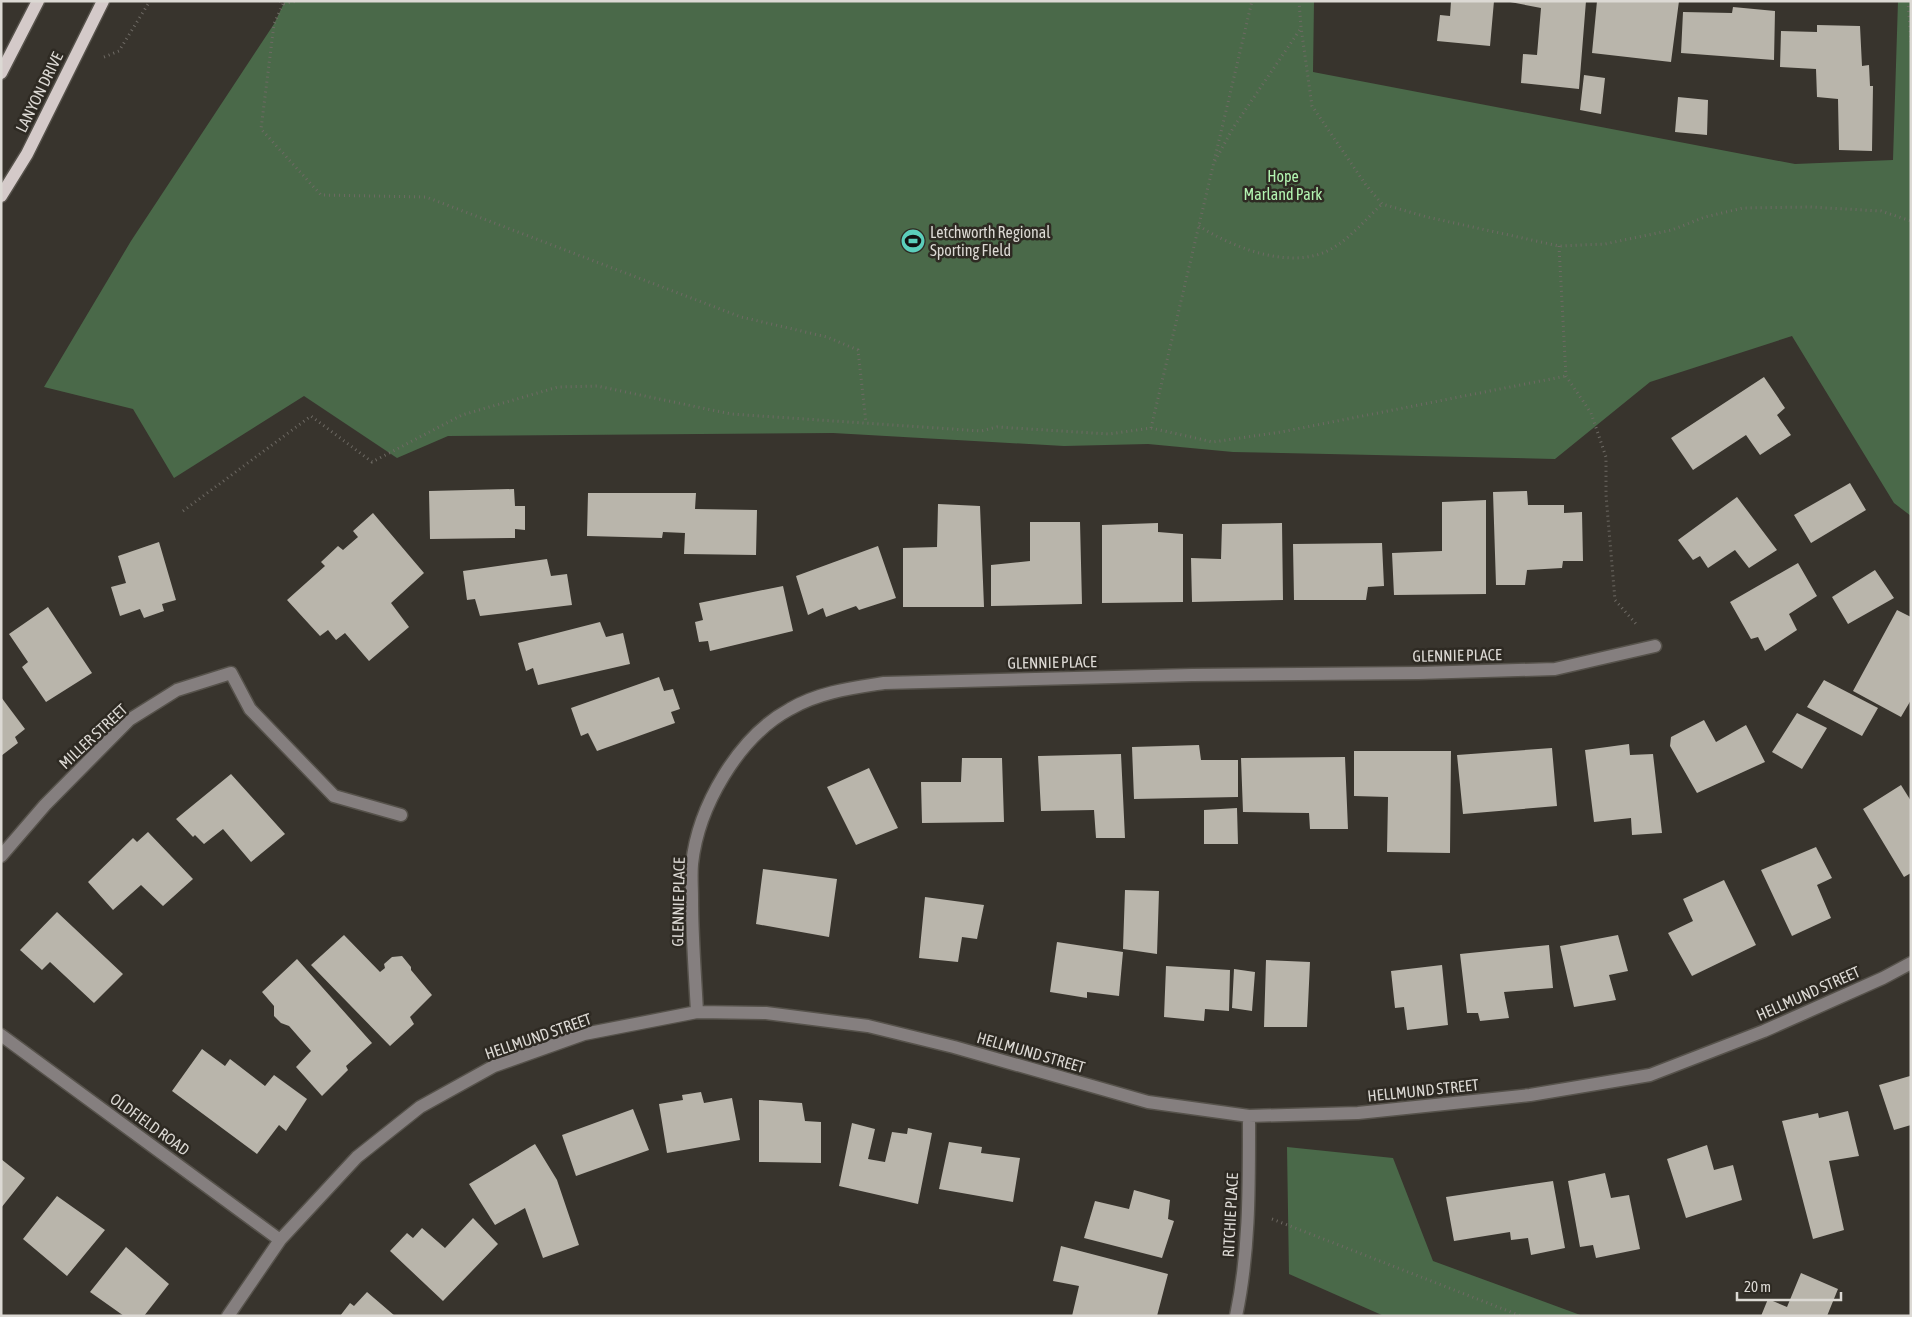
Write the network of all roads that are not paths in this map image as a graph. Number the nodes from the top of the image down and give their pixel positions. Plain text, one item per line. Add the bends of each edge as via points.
1 (38, 1) edge
2 (103, 1) edge
3 (1, 74) edge
4 (1, 196) edge
5 (1656, 646) road end
6 (401, 815) dead end
7 (1, 856) edge
8 (1911, 963) edge
9 (697, 1012) junction
10 (1, 1034) edge
11 (1249, 1116) junction
12 (280, 1240) junction
13 (228, 1316) edge
14 (1236, 1316) edge

1 - 3 main road
2 - 4 main road, LANYON DRIVE via 26,154
5 - 9 street, GLENNIE PLACE via 1555,669 884,682 834,690 790,709 765,727 740,752 720,783 701,824 692,864
6 - 7 street, MILLER STREET via 334,796 250,709 231,673 177,690 130,720 45,805
8 - 11 street, HELLMUND STREET via 1764,1031 1650,1076 1530,1096 1358,1113
9 - 11 street, HELLMUND STREET via 766,1013 868,1026 1148,1102
9 - 12 street, HELLMUND STREET via 584,1034 494,1066 420,1107 364,1152
10 - 12 street, OLDFIELD ROAD
11 - 14 street, RITCHIE PLACE via 1248,1210 1242,1291
12 - 13 street, HELLMUND STREET

